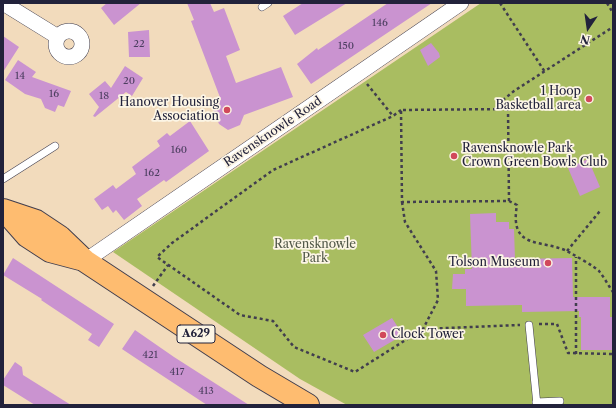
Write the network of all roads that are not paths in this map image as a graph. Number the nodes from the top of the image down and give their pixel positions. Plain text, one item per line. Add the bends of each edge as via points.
1 (3, 3) edge
2 (461, 3) edge
3 (58, 37) dead end
4 (55, 146) dead end
5 (3, 179) edge
6 (4, 211) edge
7 (85, 261) junction
8 (529, 325) road end
9 (560, 401) dead end
10 (536, 404) edge
11 (308, 405) edge

1 - 3 street
2 - 7 street, Ravensknowle Road
4 - 5 lane
6 - 7 highway, A629 via 27,236 50,251
7 - 11 highway, A629 via 259,376
8 - 10 lane
9 - 10 lane

